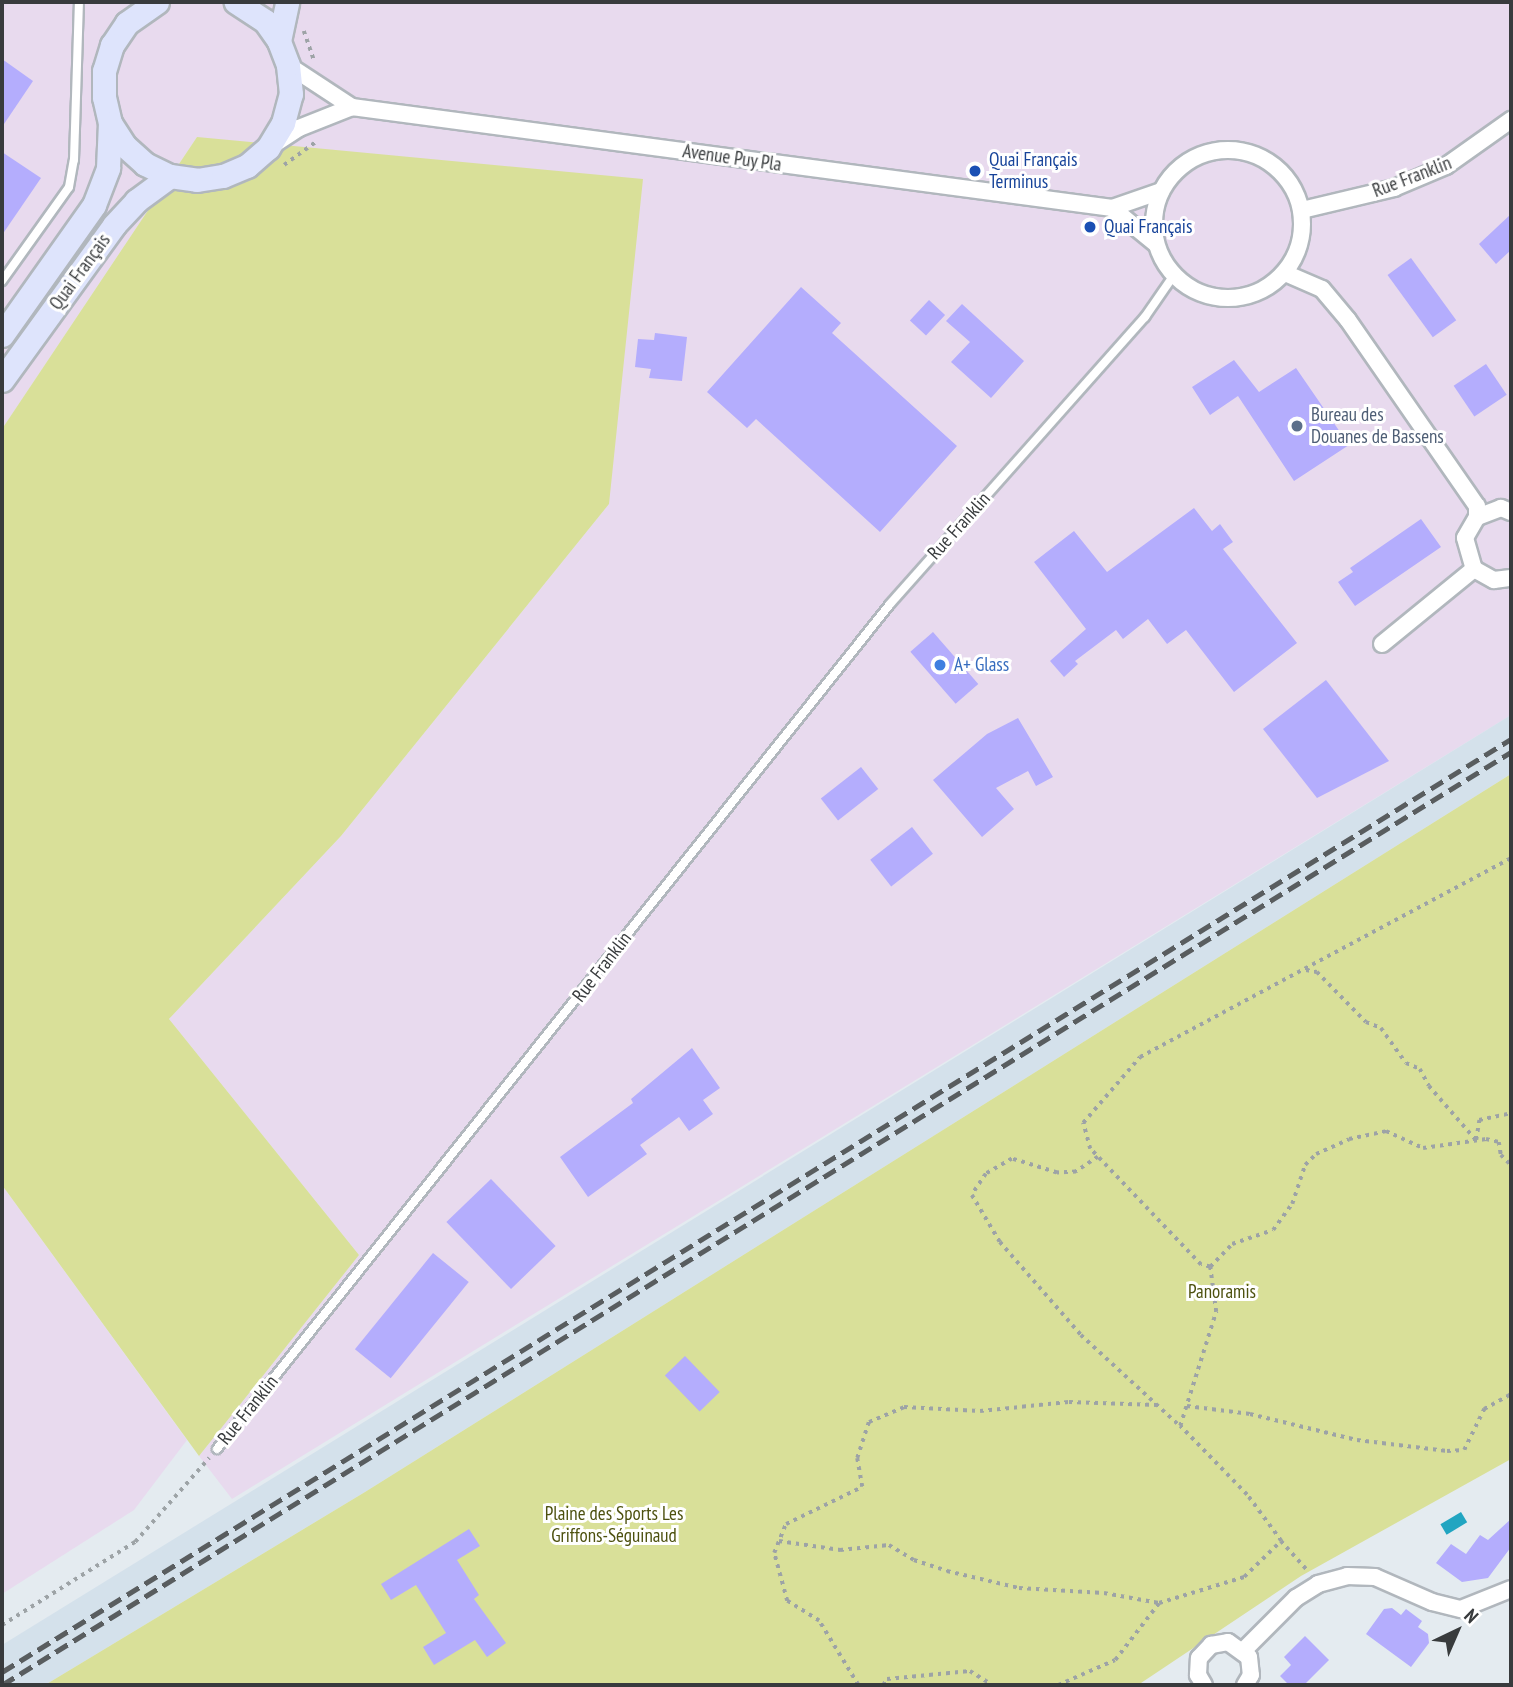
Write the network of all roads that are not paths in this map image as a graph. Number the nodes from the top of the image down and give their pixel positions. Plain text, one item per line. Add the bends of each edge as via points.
1 (79, 2) edge
2 (157, 2) edge
3 (236, 2) edge
4 (295, 10) edge
5 (279, 41) junction
6 (288, 65) junction
7 (352, 107) junction
8 (1511, 120) edge
9 (110, 123) junction
10 (268, 148) junction
11 (170, 176) junction
12 (1161, 191) junction
13 (1112, 208) junction
14 (1302, 210) junction
15 (1157, 246) junction
16 (1285, 273) junction
17 (1174, 275) junction
18 (2, 281) edge
19 (2, 335) edge
20 (2, 380) edge
21 (1511, 512) edge
22 (1477, 517) junction
23 (1474, 569) junction
24 (1511, 578) edge
25 (1382, 644) dead end
26 (217, 1449) road end
27 (1511, 1589) edge
28 (1244, 1650) junction
29 (1204, 1685) edge
30 (1245, 1685) edge

1 - 18 lane via 74,160 69,187
2 - 9 main road, Quai Français via 130,14 112,46 104,71
3 - 5 main road via 265,21
4 - 5 main road
5 - 6 main road
6 - 7 street, Avenue Puy Pla
6 - 10 main road via 291,94 283,123
7 - 10 street, Avenue Puy Pla
7 - 13 street, Avenue Puy Pla
8 - 14 street, Rue Franklin via 1447,166 1394,188
9 - 11 main road via 135,155
9 - 19 main road, Quai Français via 108,168 94,205
10 - 11 main road via 247,166 223,176 197,180
11 - 20 main road, Quai Français via 135,201 114,225
12 - 13 street, Avenue Puy Pla
12 - 14 street via 1174,172 1193,158 1238,150 1279,170 1294,188
12 - 15 street via 1155,209
13 - 15 street, Avenue Puy Pla via 1143,229
14 - 16 street via 1297,254
15 - 17 street
16 - 17 street via 1266,289 1242,298 1217,298 1194,290
16 - 22 street via 1322,289 1348,320 1477,506
17 - 26 lane, Rue Franklin via 1145,317 890,604
21 - 22 street via 1501,508
22 - 23 street via 1465,538
23 - 24 street via 1494,580
23 - 25 street
27 - 28 street via 1461,1609 1432,1602 1375,1577 1346,1576 1318,1584 1296,1598
28 - 29 street via 1220,1642 1204,1650 1197,1667
28 - 30 street via 1251,1666

